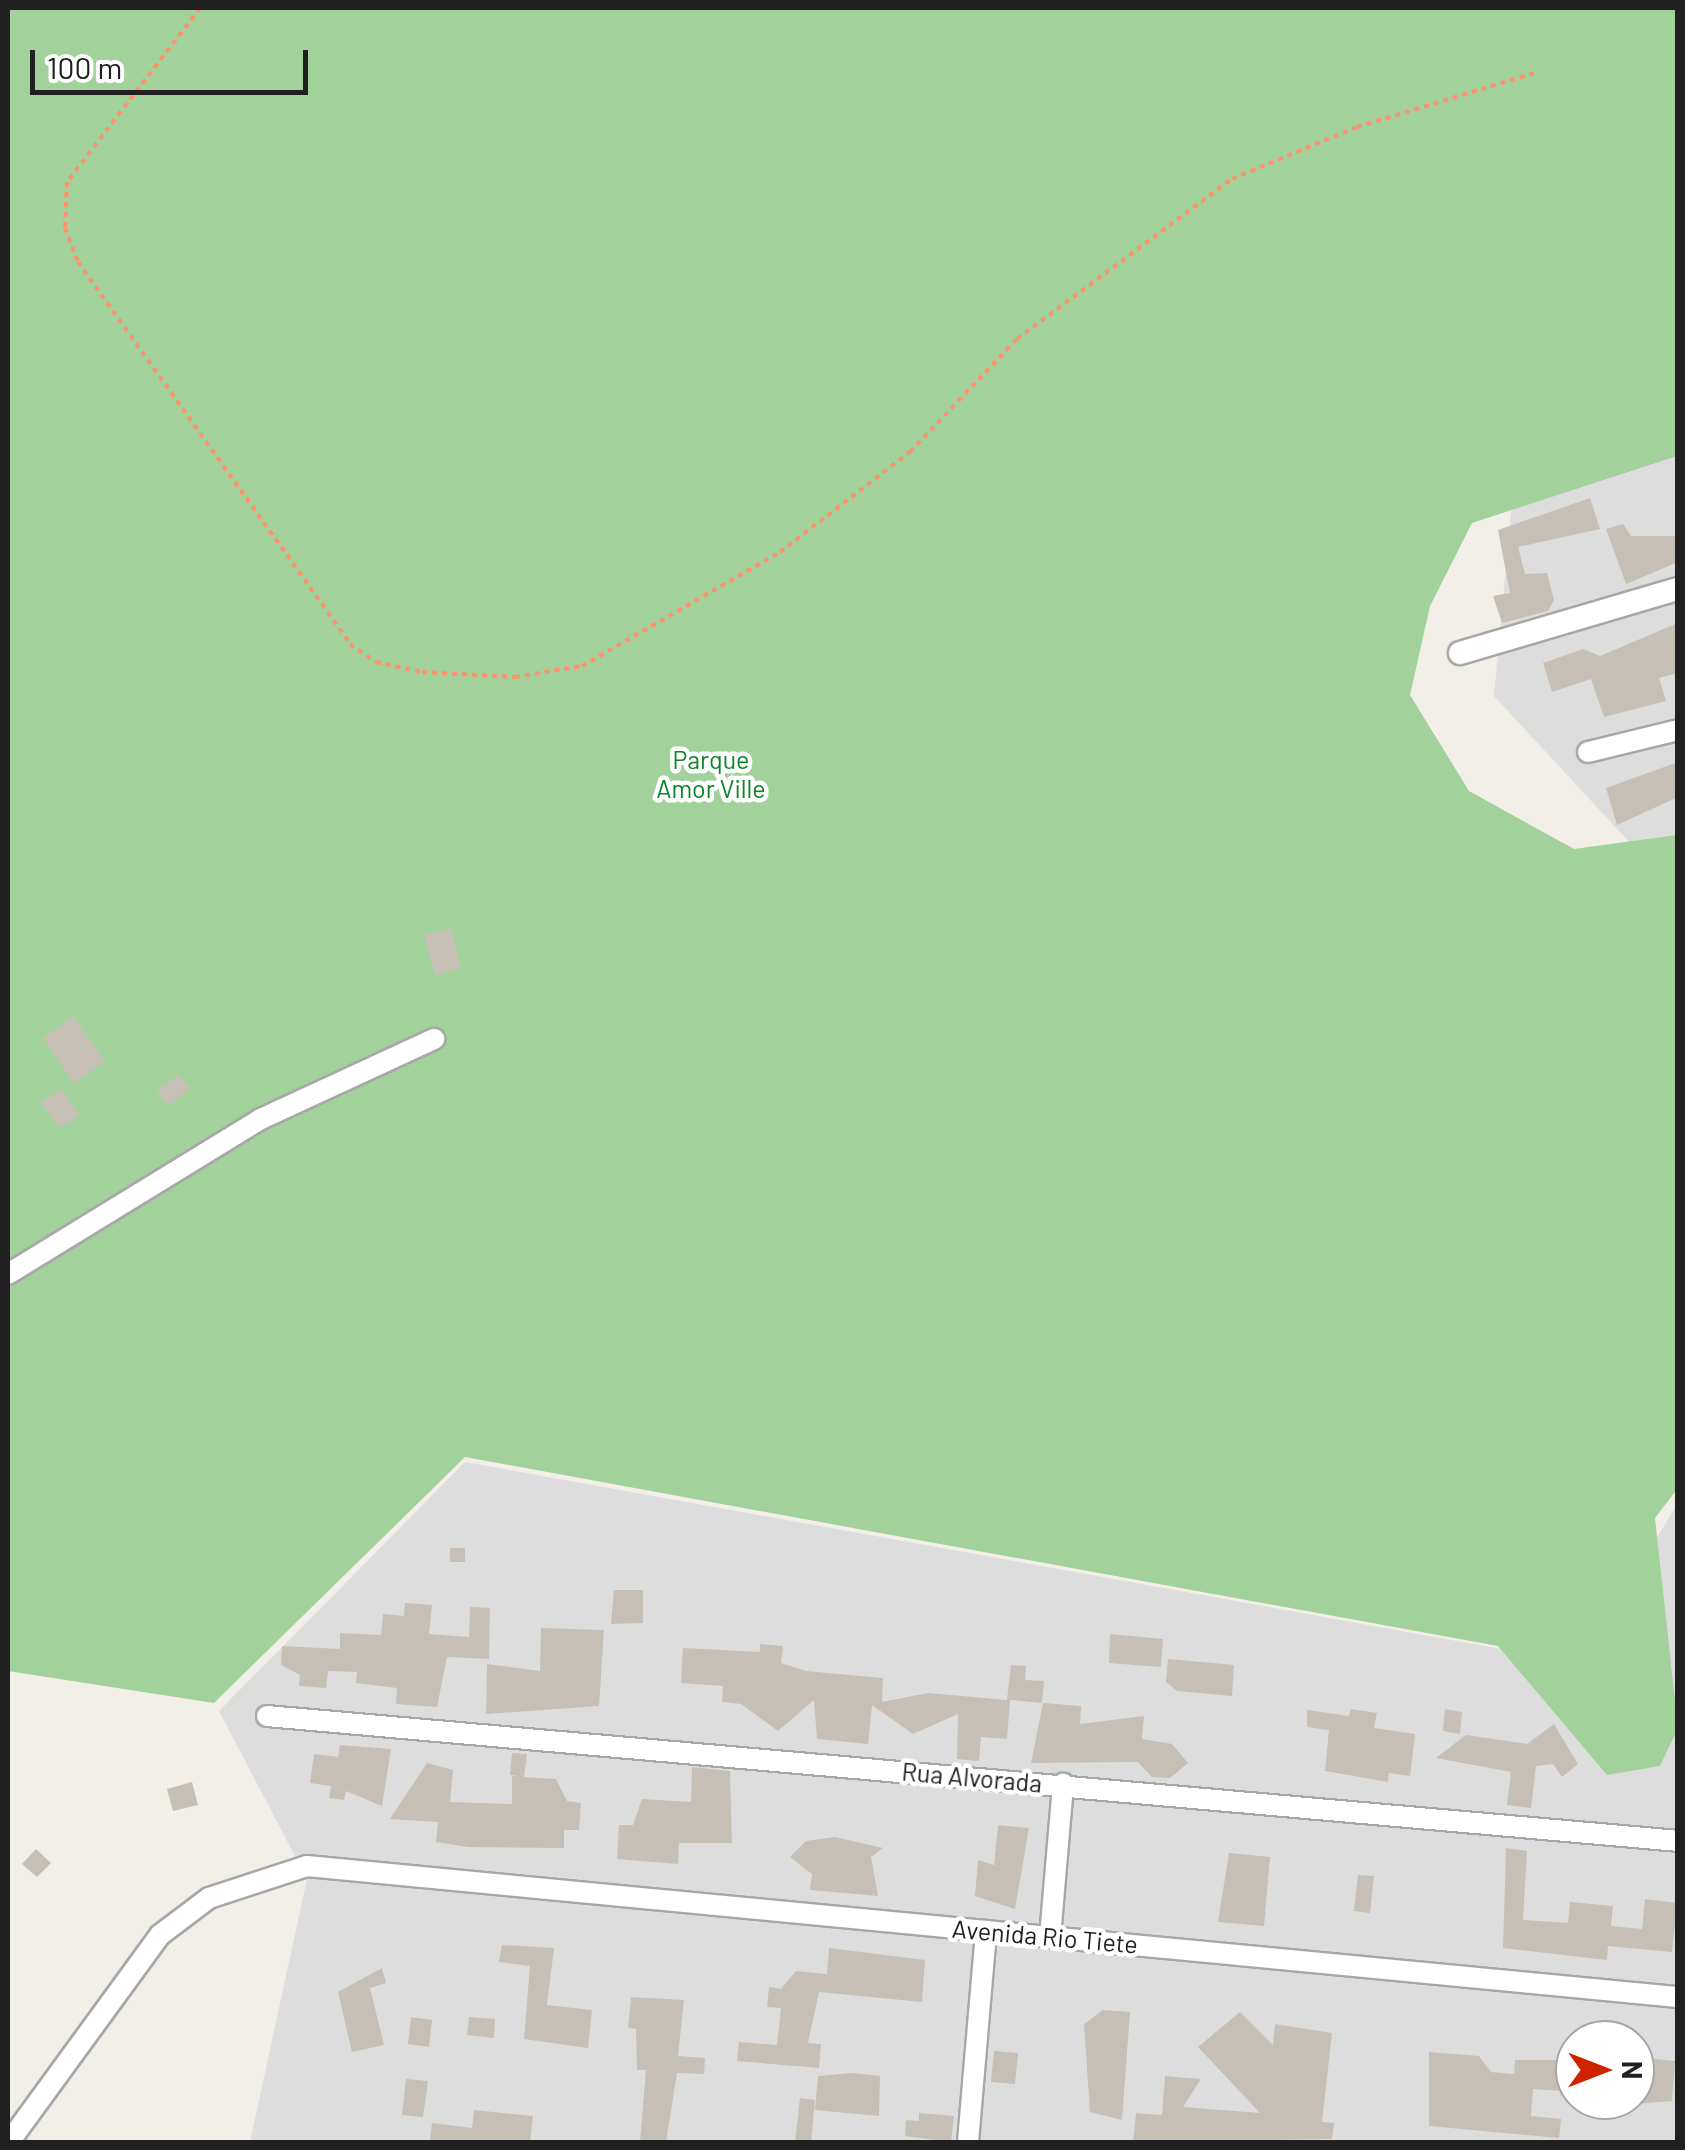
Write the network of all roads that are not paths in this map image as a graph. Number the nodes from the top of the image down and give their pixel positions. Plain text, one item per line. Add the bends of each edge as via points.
1 (1678, 589) edge
2 (1460, 653) dead end
3 (1678, 730) edge
4 (1588, 752) dead end
5 (434, 1039) dead end
6 (8, 1274) edge
7 (267, 1716) dead end
8 (1063, 1784) junction
9 (1678, 1841) edge
10 (986, 1931) junction
11 (1050, 1936) junction
12 (1678, 1997) edge
13 (9, 2142) edge
14 (968, 2142) edge

1 - 2 street
3 - 4 street
5 - 6 street via 261,1119
7 - 8 street, Rua Alvorada
8 - 9 street, Rua Alvorada
8 - 11 street
10 - 11 street, Avenida Rio Tiete
10 - 13 street, Avenida Rio Tiete via 413,1871 307,1866 239,1884 183,1913 84,2028
10 - 14 street
11 - 12 street, Avenida Rio Tiete

